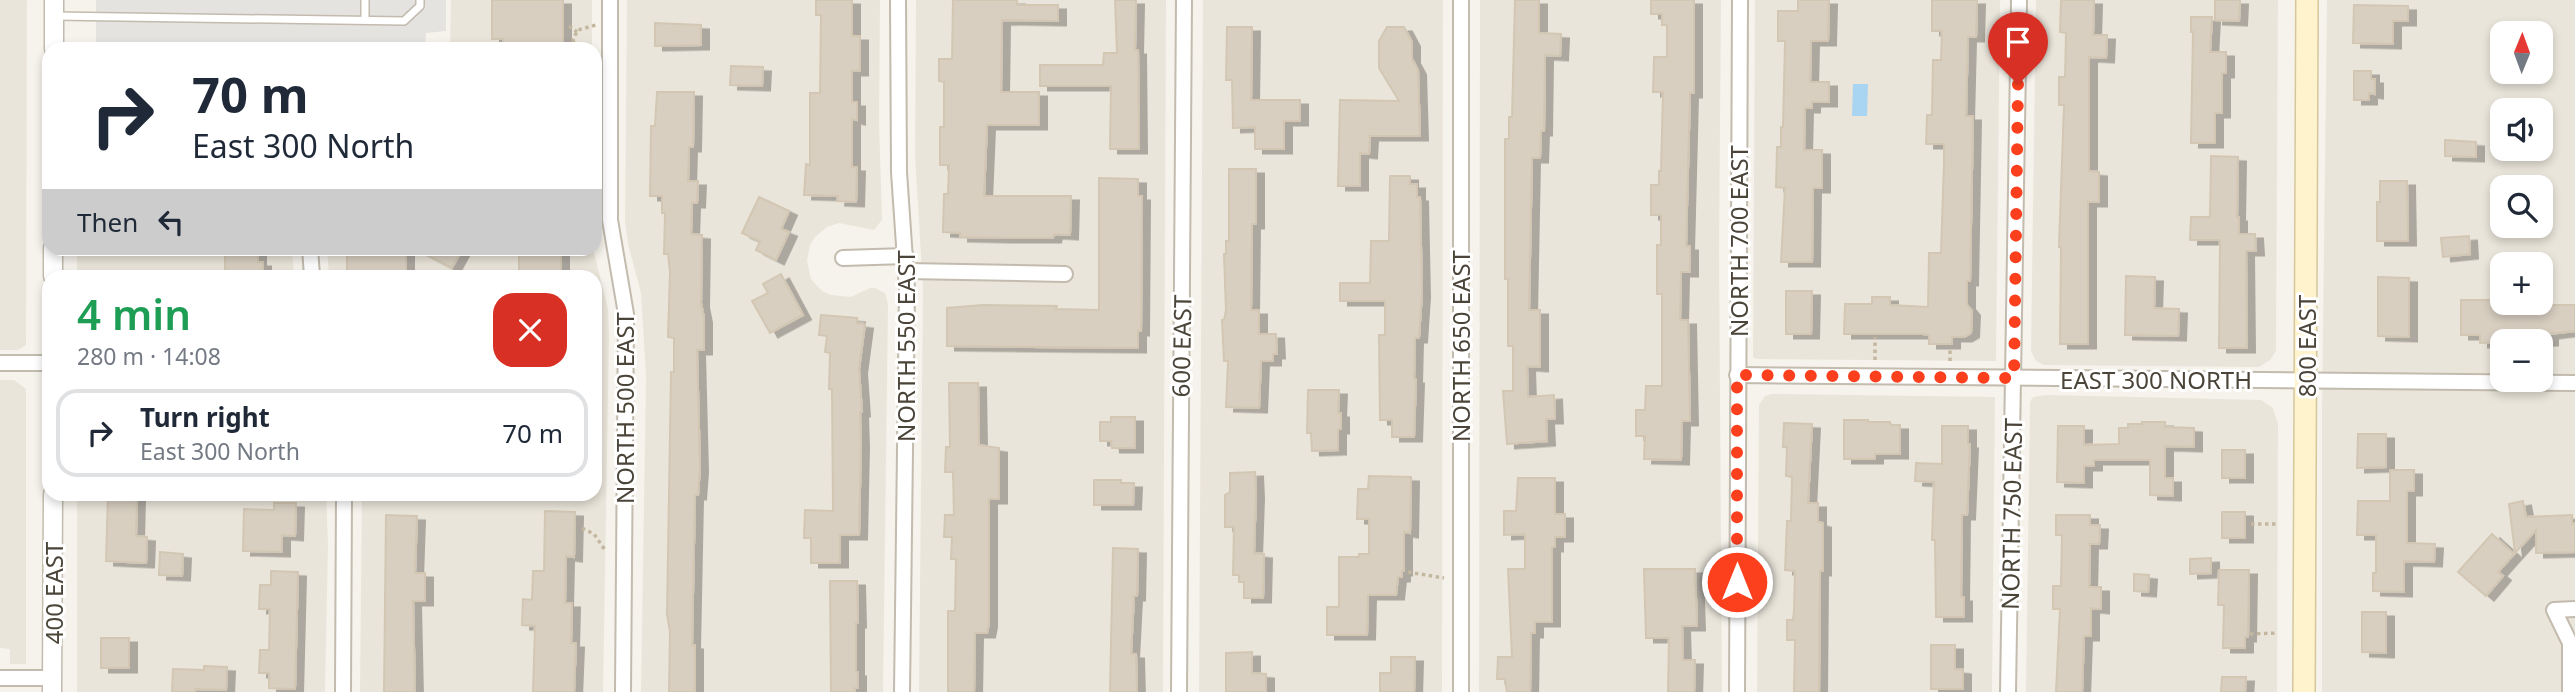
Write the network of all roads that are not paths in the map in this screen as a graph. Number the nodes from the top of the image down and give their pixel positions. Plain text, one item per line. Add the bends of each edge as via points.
1 (365, 0) edge
2 (420, 0) edge
3 (610, 0) edge
4 (898, 0) edge
5 (1184, 0) edge
6 (1461, 0) edge
7 (1740, 0) edge
8 (2020, 0) edge
9 (2307, 0) edge
10 (54, 8) edge
11 (365, 20) junction
12 (54, 42) edge
13 (906, 256) junction
14 (843, 258) dead end
15 (907, 271) junction
16 (1065, 274) dead end
17 (0, 363) edge
18 (42, 363) edge
19 (1737, 375) junction
20 (2014, 378) junction
21 (2306, 380) junction
22 (2575, 383) edge
23 (53, 501) edge
24 (344, 501) edge
25 (2575, 609) edge
26 (0, 678) edge
27 (52, 685) edge
28 (344, 692) edge
29 (623, 692) edge
30 (901, 692) edge
31 (1179, 692) edge
32 (1461, 692) edge
33 (1737, 692) edge
34 (2008, 692) edge
35 (2304, 692) edge
36 (2570, 692) edge

1 - 11 lane
2 - 11 lane via 420,6 404,20
3 - 29 street, NORTH 500 EAST via 610,220 626,314
4 - 13 street, NORTH 550 EAST
5 - 31 street, 600 EAST
6 - 32 street, NORTH 650 EAST
7 - 19 street, NORTH 700 EAST
8 - 20 street, NORTH 750 EAST
9 - 21 main road, 800 EAST
10 - 11 lane
10 - 12 street
13 - 14 street
13 - 15 street, NORTH 550 EAST
15 - 16 street
15 - 30 street, NORTH 550 EAST
17 - 18 street
19 - 20 street, EAST 300 NORTH
19 - 33 street, NORTH 700 EAST
20 - 21 street, EAST 300 NORTH
20 - 34 street, NORTH 750 EAST
21 - 22 street, EAST 300 NORTH
21 - 35 main road, 800 EAST
23 - 27 street, 400 EAST
24 - 28 street
25 - 36 street via 2554,610 2570,643
26 - 27 street

